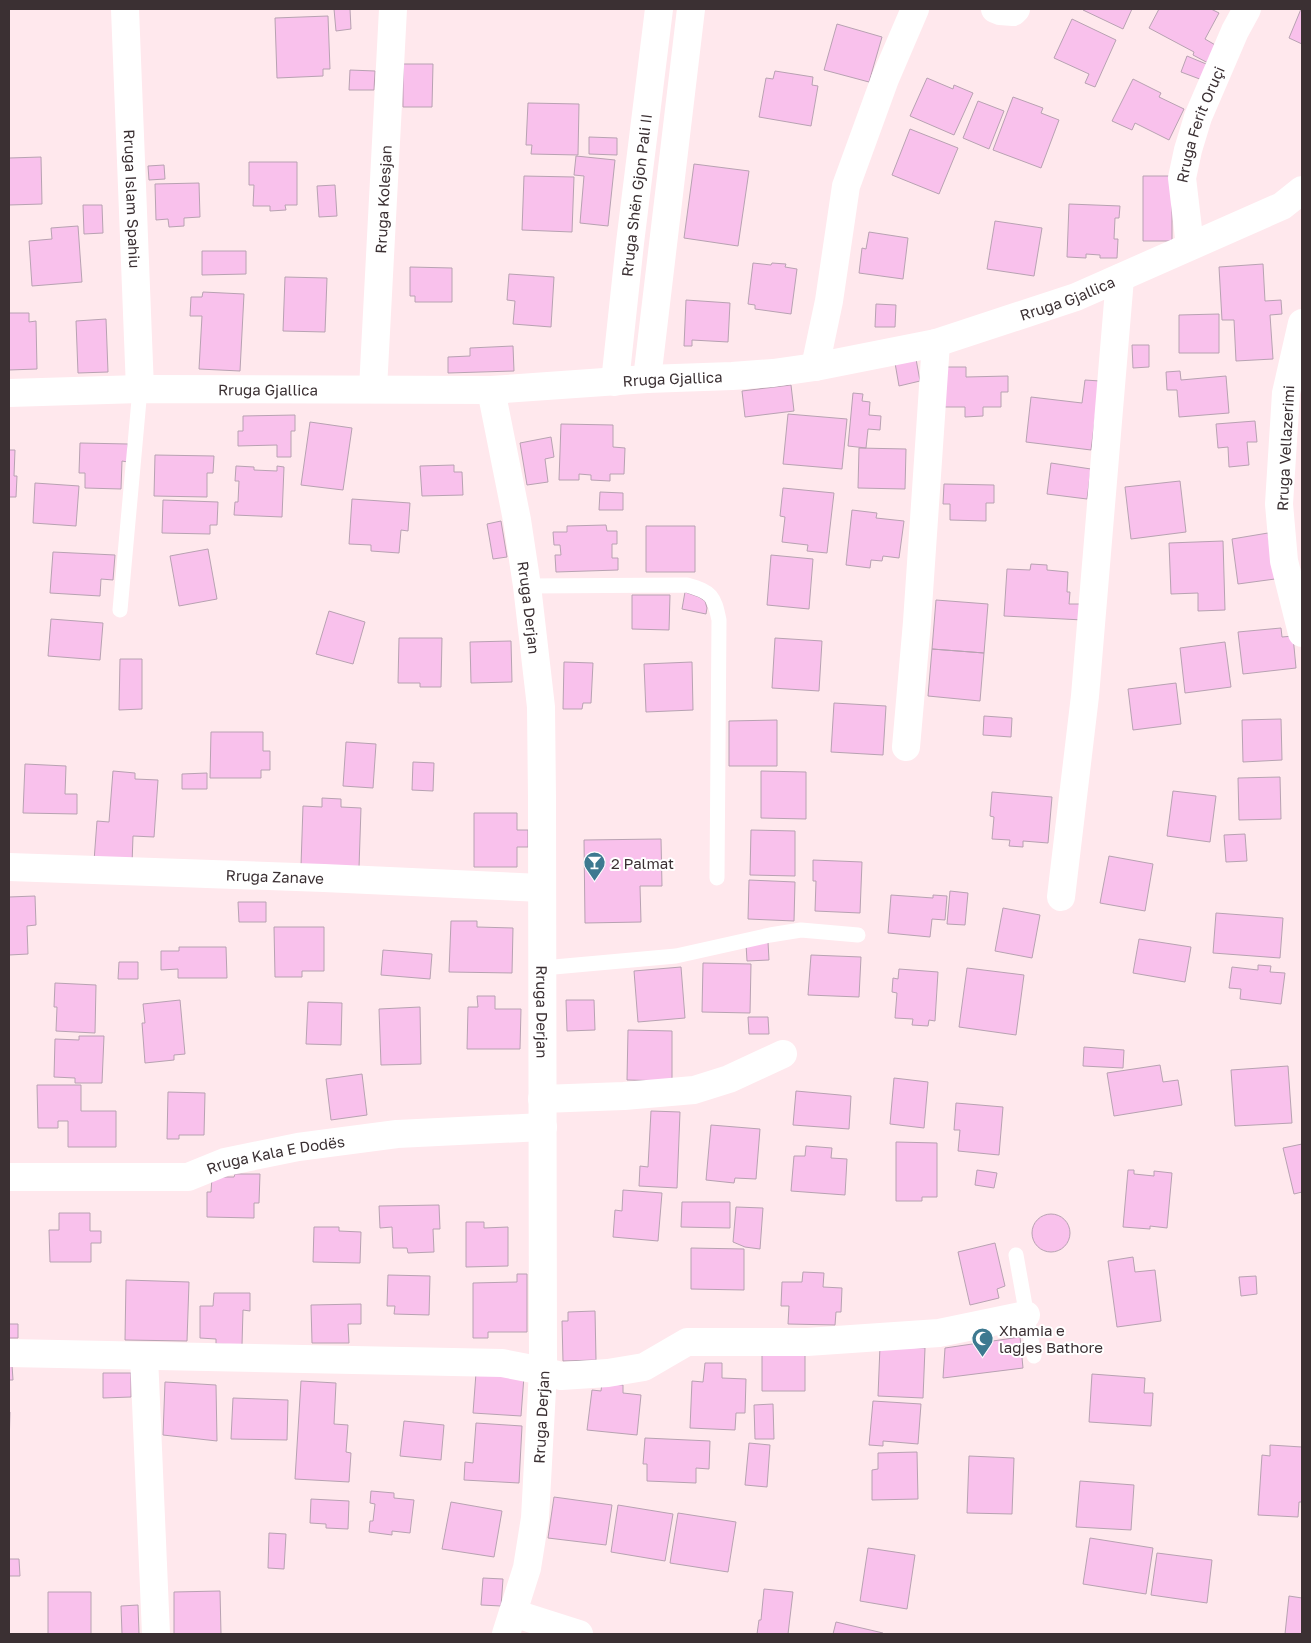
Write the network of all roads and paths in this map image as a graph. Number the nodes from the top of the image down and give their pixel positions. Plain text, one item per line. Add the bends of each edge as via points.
1 (125, 9) edge
2 (393, 9) edge
3 (659, 9) edge
4 (691, 9) edge
5 (915, 9) edge
6 (996, 9) edge
7 (1016, 9) edge
8 (1248, 9) edge
9 (1302, 190) edge
10 (1190, 246) junction
11 (1120, 278) junction
12 (1302, 323) edge
13 (936, 342) junction
14 (815, 367) junction
15 (648, 379) junction
16 (615, 382) junction
17 (140, 388) junction
18 (373, 389) junction
19 (491, 390) junction
20 (9, 392) edge
21 (527, 586) junction
22 (120, 610) dead end
23 (1302, 633) edge
24 (906, 747) dead end
25 (9, 868) edge
26 (716, 878) dead end
27 (542, 888) junction
28 (1061, 897) dead end
29 (858, 935) dead end
30 (543, 968) junction
31 (783, 1054) dead end
32 (542, 1099) junction
33 (543, 1127) junction
34 (9, 1177) edge
35 (1016, 1255) dead end
36 (1026, 1315) junction
37 (9, 1353) edge
38 (144, 1356) junction
39 (1034, 1356) dead end
40 (543, 1371) junction
41 (510, 1624) edge
42 (156, 1634) edge
43 (579, 1634) edge

1 - 17 street, Rruga Islam Spahiu
2 - 18 street, Rruga Kolesjan
3 - 16 street, Rruga Shën Gjon Pali II
4 - 15 street
5 - 14 street via 885,79 846,186 829,301
6 - 7 street via 1013,12
8 - 10 street, Rruga Ferit Oruçi via 1235,31 1198,117 1188,150 1182,178
9 - 10 street, Rruga Gjallica via 1282,206
10 - 11 street, Rruga Gjallica
11 - 13 street, Rruga Gjallica via 1076,297
11 - 28 street via 1086,696
12 - 23 street, Rruga Vellazerimi via 1286,393 1279,504 1284,561
13 - 14 street, Rruga Gjallica
13 - 24 street
14 - 15 street, Rruga Gjallica via 732,376
15 - 16 street, Rruga Gjallica
16 - 19 street, Rruga Gjallica
17 - 18 street, Rruga Gjallica
17 - 20 street, Rruga Gjallica
17 - 22 lane
18 - 19 street, Rruga Gjallica
19 - 21 street, Rruga Derjan
21 - 26 lane via 687,585 702,589 715,601 719,620
21 - 27 street, Rruga Derjan via 541,708
25 - 27 street, Rruga Zanave
27 - 30 street, Rruga Derjan
29 - 30 lane via 801,930 676,956
30 - 32 street, Rruga Derjan
31 - 32 street via 730,1079 694,1090
32 - 33 street, Rruga Derjan
33 - 34 street, Rruga Kala E Dodës via 397,1134 298,1147 226,1162 188,1177
33 - 40 street, Rruga Derjan
35 - 36 lane
36 - 39 lane
36 - 40 street via 939,1333 807,1342 687,1342 644,1367 561,1376
37 - 38 street
38 - 40 street via 502,1364
38 - 42 street
40 - 41 street, Rruga Derjan via 535,1518 527,1568
41 - 43 street

